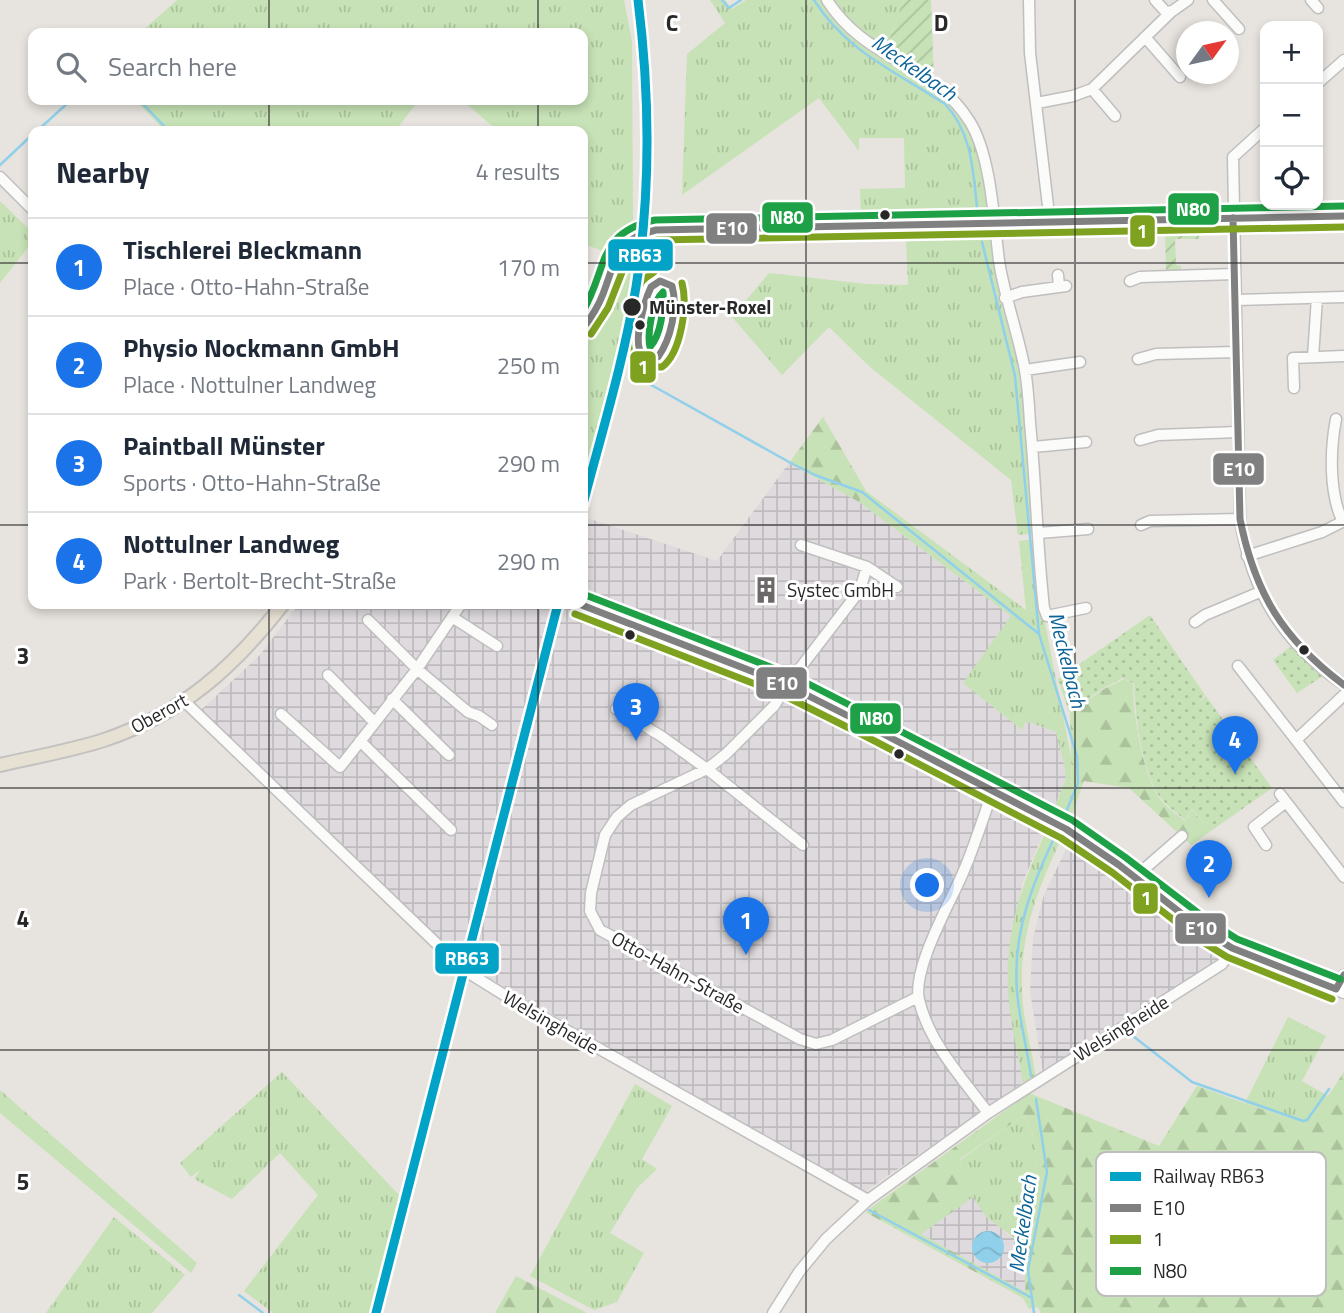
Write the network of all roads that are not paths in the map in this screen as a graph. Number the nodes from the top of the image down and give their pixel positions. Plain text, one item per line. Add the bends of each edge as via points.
1 (827, 0) edge
2 (1029, 0) edge
3 (1155, 0) edge
4 (1188, 0) edge
5 (1213, 0) edge
6 (1171, 12) junction
7 (1232, 21) edge
8 (1145, 37) junction
9 (1342, 55) edge
10 (1176, 72) edge
11 (1323, 77) edge
12 (1092, 89) junction
13 (1037, 103) junction
14 (1115, 116) dead end
15 (1260, 133) edge
16 (0, 177) edge
17 (28, 205) edge
18 (1344, 216) edge
19 (1233, 218) junction
20 (995, 223) junction
21 (1050, 223) junction
22 (1235, 274) junction
23 (1058, 275) dead end
24 (1129, 281) dead end
25 (1344, 297) edge
26 (1005, 298) junction
27 (1317, 298) junction
28 (1236, 300) junction
29 (588, 320) edge
30 (1237, 352) junction
31 (1344, 356) edge
32 (1313, 357) junction
33 (1138, 359) dead end
34 (1080, 362) dead end
35 (1025, 370) junction
36 (1294, 388) dead end
37 (1336, 419) dead end
38 (1238, 432) junction
39 (1140, 440) dead end
40 (1086, 442) dead end
41 (1033, 447) junction
42 (1240, 519) junction
43 (1344, 522) edge
44 (1141, 525) dead end
45 (1088, 529) dead end
46 (1039, 533) junction
47 (802, 545) dead end
48 (1247, 556) junction
49 (867, 567) junction
50 (897, 587) dead end
51 (1260, 592) junction
52 (588, 608) edge
53 (1086, 608) dead end
54 (279, 609) edge
55 (458, 609) edge
56 (452, 617) junction
57 (368, 620) dead end
58 (1195, 622) dead end
59 (497, 646) dead end
60 (1238, 666) dead end
61 (417, 669) junction
62 (328, 675) dead end
63 (787, 685) junction
64 (1344, 685) edge
65 (1344, 695) edge
66 (392, 699) junction
67 (184, 701) junction
68 (616, 709) dead end
69 (281, 714) dead end
70 (374, 722) junction
71 (492, 724) dead end
72 (1296, 740) junction
73 (360, 741) junction
74 (449, 755) dead end
75 (0, 765) edge
76 (707, 769) junction
77 (993, 790) junction
78 (1344, 802) edge
79 (451, 830) dead end
80 (1182, 836) dead end
81 (803, 845) dead end
82 (1266, 845) dead end
83 (1135, 877) junction
84 (1344, 877) edge
85 (1232, 948) junction
86 (1344, 975) edge
87 (1340, 991) edge
88 (918, 998) junction
89 (988, 1113) junction
90 (868, 1199) junction
91 (773, 1313) edge

1 - 20 street via 863,41 930,79 955,101 982,149
2 - 13 street
3 - 6 street
4 - 6 street
5 - 7 street
6 - 8 street
8 - 10 street
8 - 12 street
9 - 11 street
12 - 13 street
12 - 14 street
13 - 21 street
15 - 19 street via 1233,157
16 - 17 street
18 - 19 main road
19 - 21 main road
19 - 22 street
20 - 21 main road
20 - 26 street
20 - 29 main road via 643,232 620,248
22 - 24 street
22 - 28 street
23 - 26 street via 1063,287
25 - 27 street
26 - 35 street
27 - 28 street
27 - 32 street
28 - 30 street
30 - 33 street via 1156,354
30 - 38 street
31 - 32 street
32 - 36 street via 1293,358
34 - 35 street
35 - 41 street
37 - 43 street via 1334,481
38 - 39 street via 1158,435
38 - 42 street
40 - 41 street
41 - 46 street
42 - 44 street
42 - 48 street
43 - 48 street
45 - 46 street
46 - 53 street via 1047,616
47 - 49 street
48 - 51 street
49 - 50 street
49 - 63 street, Otto-Hahn-Straße via 854,598
51 - 58 street
51 - 64 street via 1303,652
52 - 63 street
54 - 67 main road, Oberort via 236,660
55 - 56 street
56 - 59 street
56 - 61 street
57 - 61 street
60 - 72 street
61 - 66 street
61 - 71 street via 468,712
62 - 70 street
63 - 76 street, Otto-Hahn-Straße via 758,724
63 - 77 street
65 - 72 street
66 - 70 street
66 - 74 street
67 - 75 main road, Oberort via 103,740
67 - 90 street, Welsingheide via 464,970
68 - 76 street
69 - 73 street via 340,767
70 - 73 street
72 - 78 street
73 - 79 street
76 - 81 street
76 - 88 street, Otto-Hahn-Straße via 631,805 617,817 606,835 591,893 590,911 600,930 816,1044
77 - 83 street via 1055,822
77 - 88 street via 963,874 924,956
80 - 83 street
82 - 84 street via 1254,827 1283,798
83 - 85 street
85 - 87 street
85 - 89 street, Welsingheide via 1222,964
86 - 87 street
88 - 89 street via 945,1055
89 - 90 street, Welsingheide
90 - 91 street, Welsingheide via 799,1272

